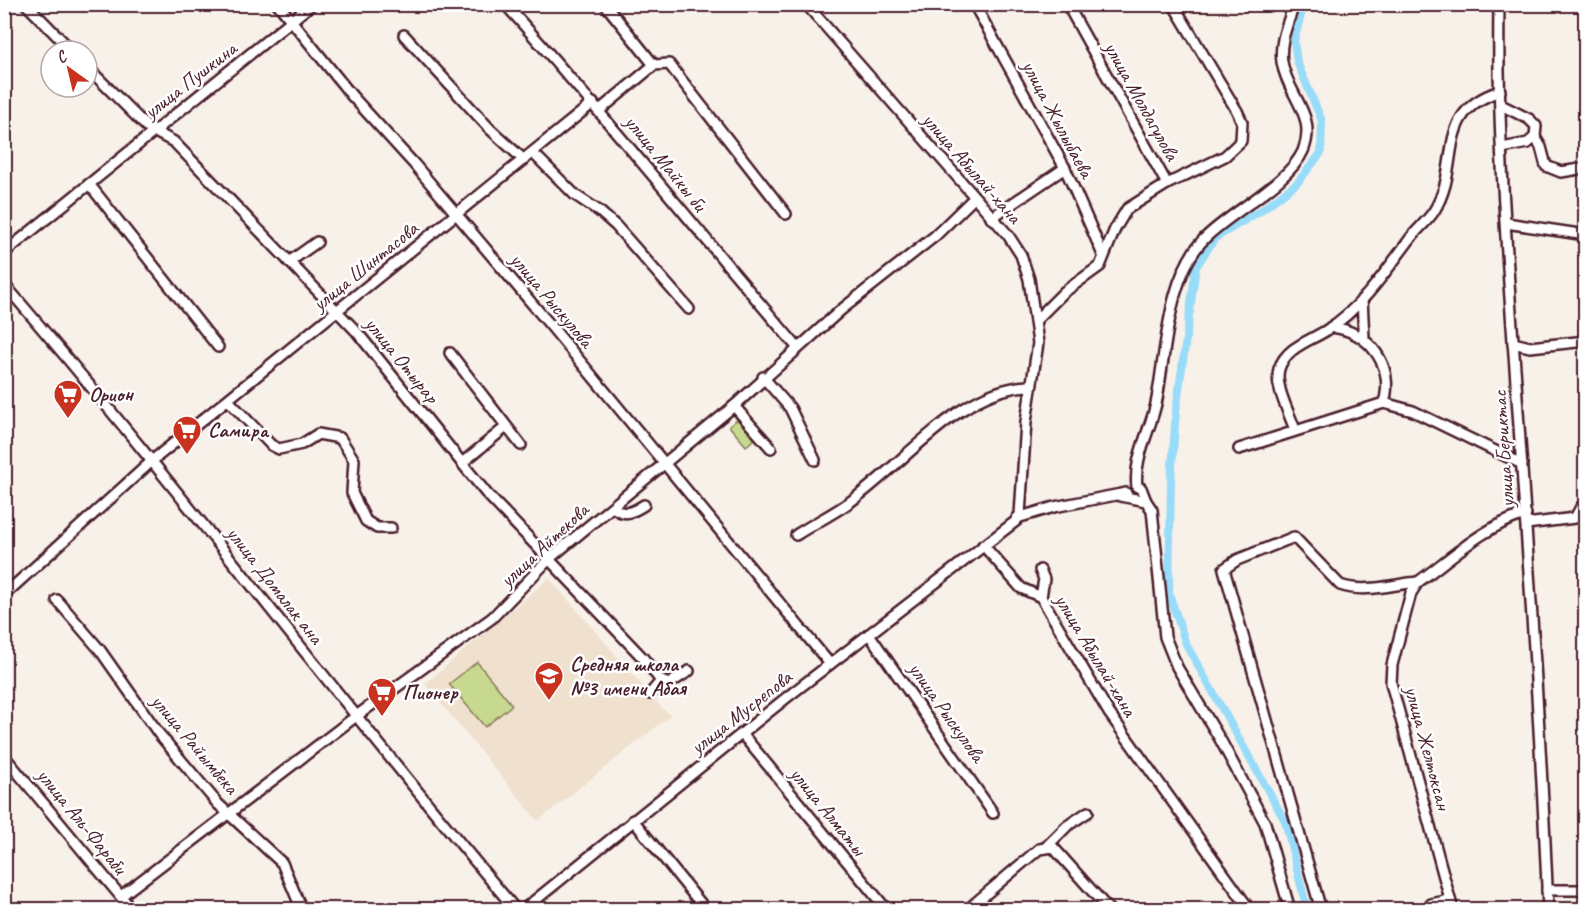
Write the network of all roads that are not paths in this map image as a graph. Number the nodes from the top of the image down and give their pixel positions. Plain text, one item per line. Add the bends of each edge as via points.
1 (26, 4) edge
2 (278, 4) edge
3 (312, 4) edge
4 (505, 4) edge
5 (605, 4) edge
6 (807, 4) edge
7 (974, 4) edge
8 (1067, 4) edge
9 (1173, 4) edge
10 (1294, 4) edge
11 (1498, 4) edge
12 (291, 22) junction
13 (404, 35) dead end
14 (60, 39) edge
15 (654, 65) junction
16 (99, 79) edge
17 (1500, 91) junction
18 (1501, 105) junction
19 (596, 107) junction
20 (153, 132) junction
21 (1535, 137) junction
22 (1502, 148) junction
23 (533, 153) junction
24 (524, 160) junction
25 (1065, 168) junction
26 (1586, 168) edge
27 (89, 184) junction
28 (1167, 184) junction
29 (974, 198) junction
30 (786, 214) dead end
31 (457, 215) junction
32 (991, 218) junction
33 (1506, 223) junction
34 (1586, 235) edge
35 (317, 242) dead end
36 (4, 253) edge
37 (1103, 255) junction
38 (289, 262) junction
39 (4, 284) edge
40 (1362, 299) junction
41 (689, 309) dead end
42 (338, 312) junction
43 (1036, 320) junction
44 (1331, 327) junction
45 (1364, 338) junction
46 (1586, 341) edge
47 (1513, 343) junction
48 (218, 347) dead end
49 (797, 347) junction
50 (450, 353) dead end
51 (764, 377) junction
52 (1029, 386) junction
53 (228, 400) junction
54 (1384, 403) junction
55 (734, 406) junction
56 (506, 427) junction
57 (1295, 430) junction
58 (521, 445) dead end
59 (771, 448) dead end
60 (1239, 448) dead end
61 (153, 460) junction
62 (815, 460) dead end
63 (462, 463) junction
64 (666, 463) junction
65 (1522, 464) junction
66 (1137, 487) junction
67 (1120, 496) junction
68 (1146, 501) junction
69 (644, 505) dead end
70 (613, 507) junction
71 (1581, 507) dead end
72 (1017, 518) junction
73 (1526, 519) junction
74 (391, 528) dead end
75 (796, 535) dead end
76 (983, 545) junction
77 (550, 558) junction
78 (1040, 570) dead end
79 (1418, 582) junction
80 (4, 595) edge
81 (1041, 597) junction
82 (57, 600) dead end
83 (869, 634) junction
84 (830, 664) junction
85 (689, 671) dead end
86 (660, 681) junction
87 (650, 694) dead end
88 (355, 717) junction
89 (742, 734) junction
90 (4, 756) edge
91 (1088, 812) dead end
92 (993, 813) dead end
93 (230, 814) junction
94 (633, 820) junction
95 (1047, 846) junction
96 (1547, 890) junction
97 (1586, 890) edge
98 (121, 896) junction
99 (1431, 904) dead end
100 (1451, 905) edge
101 (132, 909) edge
102 (302, 909) edge
103 (516, 909) edge
104 (523, 909) edge
105 (706, 909) edge
106 (887, 909) edge
107 (967, 909) edge
108 (1109, 909) edge
109 (1250, 909) edge
110 (1290, 909) edge
111 (1321, 909) edge
112 (1548, 909) edge

1 - 14 street
2 - 12 street, улица Рыскулова
3 - 12 street, улица Пушкина
4 - 19 street, улица Майкы би
5 - 15 street
6 - 29 street, улица Абылай-хана
7 - 25 street, улица Жылыбаева
8 - 28 street, улица Молдагулова
9 - 28 street via 1237,111 1243,134 1235,148
10 - 66 street via 1281,54 1284,73 1305,116 1306,143 1284,173 1209,235 1190,259 1175,299 1157,400 1138,465
11 - 17 street, улица Бериктас
12 - 20 street, улица Пушкина
12 - 31 street, улица Рыскулова
13 - 24 street via 490,129
15 - 19 street, улица Шинтасова
15 - 30 street via 665,63 672,67
16 - 20 street, улица Отырар
17 - 18 street, улица Бериктас
17 - 40 street via 1481,99 1459,118 1443,191 1434,211
18 - 21 street via 1529,119 1536,126
18 - 22 street, улица Бериктас
19 - 23 street, улица Шинтасова
19 - 49 street, улица Майкы би
20 - 27 street, улица Пушкина
20 - 38 street, улица Отырар via 174,142
21 - 22 street via 1528,143
21 - 26 street via 1546,166 1561,172
22 - 33 street, улица Бериктас
23 - 24 street, улица Шинтасова
23 - 41 street via 575,195 616,226
24 - 31 street, улица Шинтасова
25 - 32 street, улица Жылыбаева
25 - 37 street, улица Жылыбаева
27 - 36 street, улица Пушкина
27 - 48 street
28 - 37 street via 1127,209
29 - 32 street, улица Абылай-хана
29 - 49 street, улица Айтекова via 911,256
31 - 42 street, улица Шинтасова
31 - 64 street, улица Рыскулова
32 - 43 street, улица Абылай-хана via 1021,255
33 - 34 street
33 - 47 street, улица Бериктас
35 - 38 street
37 - 43 street via 1100,266 1064,292
38 - 42 street, улица Отырар
39 - 61 street, улица Домалак ана
40 - 44 street
40 - 45 street
42 - 53 street, улица Шинтасова
42 - 63 street, улица Отырар
43 - 52 street, улица Абылай-хана via 1038,356
44 - 45 street via 1345,328
44 - 57 street via 1292,350 1278,372
45 - 54 street via 1383,365 1387,381
46 - 47 street via 1530,347
47 - 65 street, улица Бериктас
49 - 51 street, улица Айтекова
50 - 56 street, улица Отырар
51 - 55 street, улица Айтекова
51 - 62 street via 790,408
52 - 72 street, улица Абылай-хана
52 - 75 street via 1001,390 978,401 912,448 847,504
53 - 61 street, улица Шинтасова
53 - 74 street via 279,449 302,444 318,434 340,438 354,460 351,494 366,522 377,528
54 - 57 street
54 - 65 street via 1413,411
55 - 59 street
55 - 64 street, улица Айтекова
56 - 58 street, улица Отырар
56 - 63 street
57 - 60 street
61 - 80 street, улица Шинтасова
61 - 88 street, улица Домалак ана
63 - 77 street, улица Отырар
64 - 70 street, улица Айтекова
64 - 84 street, улица Рыскулова
65 - 73 street, улица Бериктас
66 - 67 street
66 - 68 street
67 - 68 street
67 - 72 street via 1054,507
68 - 110 street via 1152,510 1166,637 1177,667 1265,823
69 - 70 street via 628,513
70 - 77 street, улица Айтекова
71 - 73 street via 1575,518
72 - 76 street
73 - 79 street via 1508,519
73 - 96 street, улица Бериктас
76 - 81 street, улица Абылай-хана via 1021,588
76 - 83 street, улица Мусрепова
77 - 86 street, улица Отырар
77 - 88 street, улица Айтекова via 492,618
78 - 81 street via 1044,579
79 - 100 street, улица Желтоксан via 1411,592 1392,665 1391,684
79 - 111 street via 1360,590 1340,585 1294,537 1224,569
81 - 109 street, улица Абылай-хана via 1109,713
82 - 93 street, улица Райымбека via 100,650 159,734
83 - 84 street, улица Мусрепова
83 - 92 street, улица Рыскулова
84 - 89 street, улица Мусрепова
85 - 86 street via 669,684
86 - 87 street
88 - 93 street, улица Айтекова
88 - 103 street, улица Домалак ана
89 - 94 street, улица Мусрепова
89 - 106 street, улица Алматы
90 - 98 street, улица Аль-Фараби
91 - 95 street
93 - 98 street, улица Айтекова
93 - 102 street, улица Райымбека via 282,863
94 - 104 street, улица Мусрепова
94 - 105 street
95 - 107 street
95 - 108 street via 1053,847
96 - 97 street
96 - 112 street, улица Бериктас
98 - 101 street, улица Аль-Фараби
99 - 100 street

